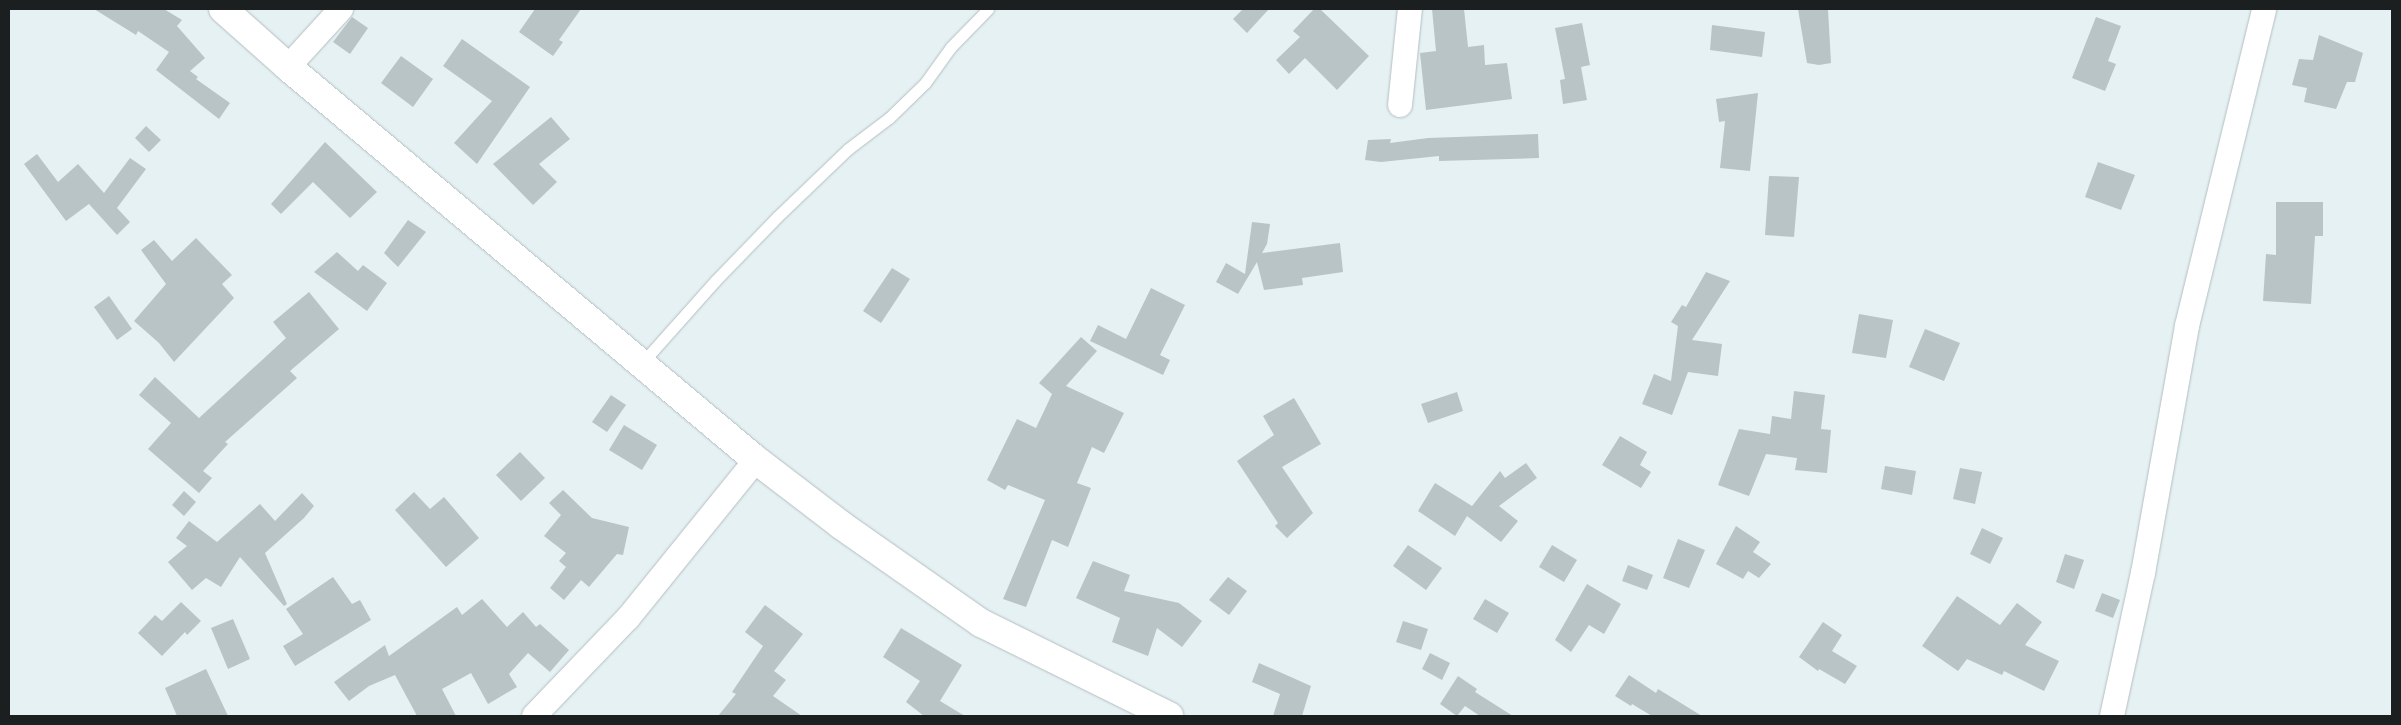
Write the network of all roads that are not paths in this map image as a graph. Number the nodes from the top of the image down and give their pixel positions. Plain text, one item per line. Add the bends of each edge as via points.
1 (223, 9) edge
2 (341, 9) edge
3 (988, 9) edge
4 (1410, 9) edge
5 (2264, 9) edge
6 (288, 67) junction
7 (1400, 104) dead end
8 (642, 364) junction
9 (756, 460) junction
10 (534, 716) edge
11 (1168, 716) edge
12 (2112, 716) edge

1 - 6 street
2 - 6 street
3 - 8 lane via 951,47 925,83 889,118 848,149 777,217
4 - 7 street
5 - 12 street via 2187,326 2143,573
6 - 8 street
8 - 9 street
9 - 10 street via 628,618
9 - 11 street via 841,525 981,623

